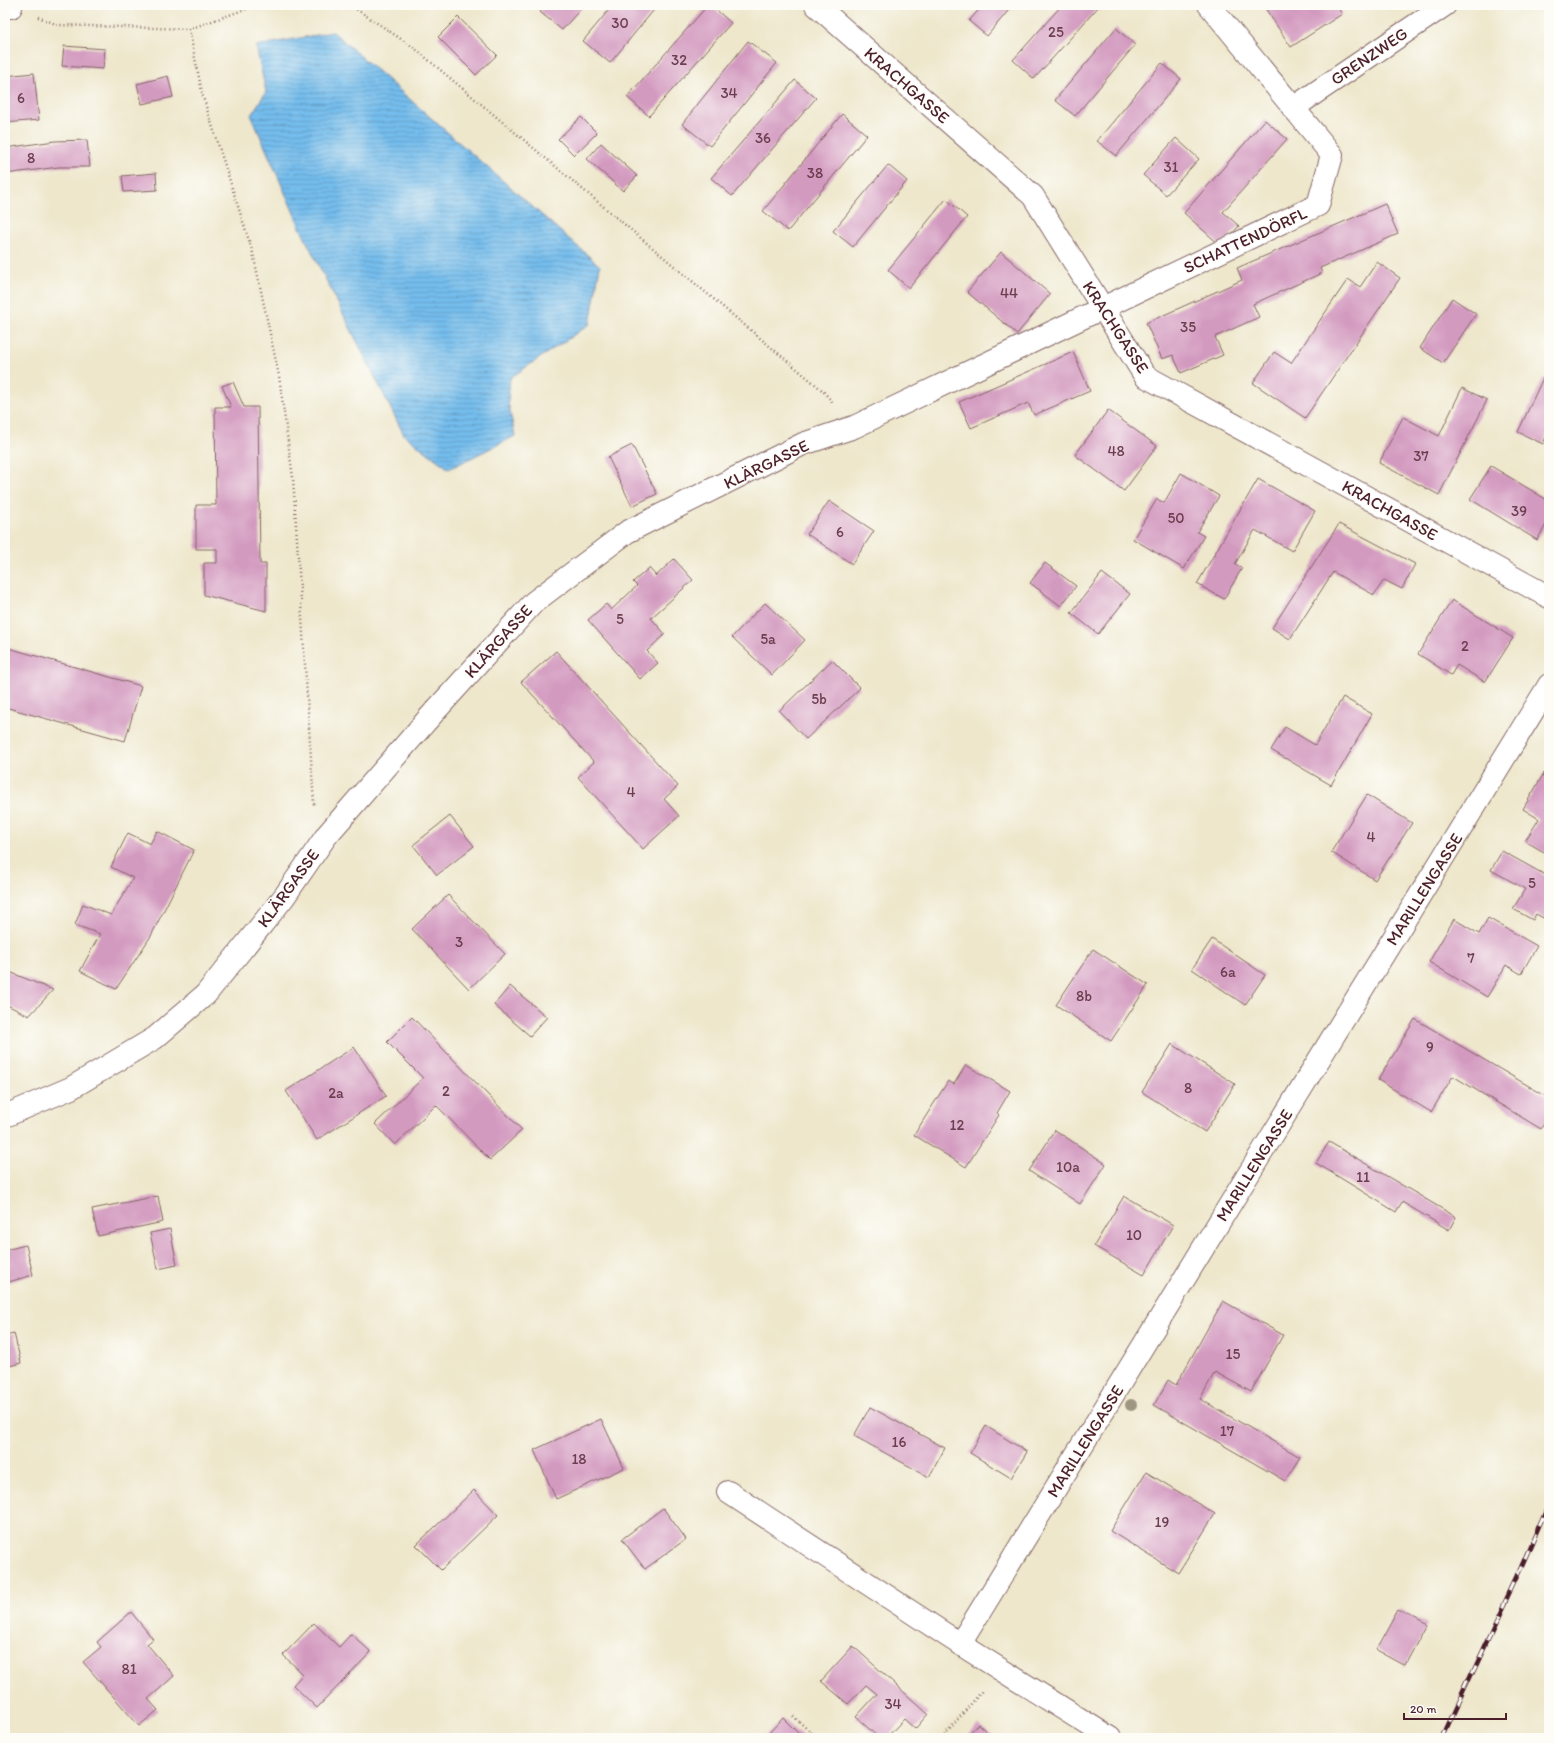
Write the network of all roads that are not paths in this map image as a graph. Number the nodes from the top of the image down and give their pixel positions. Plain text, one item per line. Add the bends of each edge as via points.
1 (816, 5) edge
2 (1209, 5) edge
3 (1445, 5) edge
4 (1292, 108) junction
5 (1102, 308) junction
6 (1549, 597) edge
7 (1549, 685) edge
8 (5, 1116) edge
9 (728, 1492) dead end
10 (960, 1644) junction
11 (1110, 1738) edge

1 - 5 street, KRACHGASSE via 1033,196
2 - 4 street, SCHATTENDÖRFL
3 - 4 street, GRENZWEG
4 - 5 street, SCHATTENDÖRFL via 1332,155 1318,205
5 - 6 street, KRACHGASSE via 1144,376
5 - 8 street, KLÄRGASSE via 854,427 803,444 627,532 534,602 327,835 284,897 201,999 155,1038 71,1088
7 - 10 street, MARILLENGASSE
9 - 10 street
10 - 11 street

